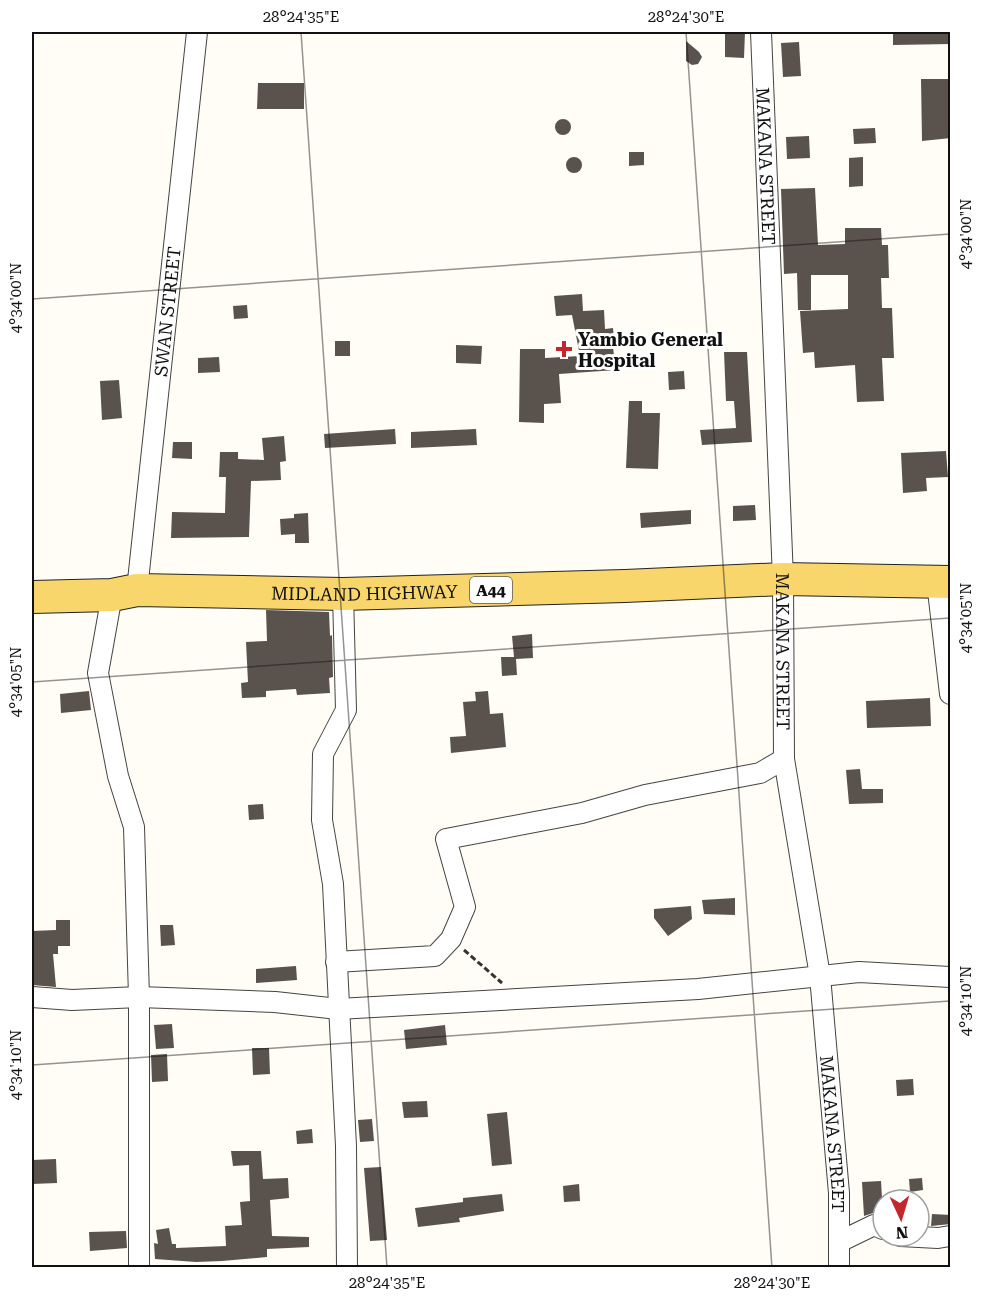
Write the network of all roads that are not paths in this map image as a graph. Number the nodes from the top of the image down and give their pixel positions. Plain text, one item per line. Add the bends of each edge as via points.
1 (197, 32) edge
2 (761, 32) edge
3 (783, 579) junction
4 (944, 582) edge
5 (125, 592) junction
6 (343, 594) junction
7 (32, 597) edge
8 (951, 694) edge
9 (784, 759) junction
10 (336, 962) junction
11 (819, 976) junction
12 (951, 977) edge
13 (32, 997) edge
14 (139, 997) junction
15 (338, 1009) junction
16 (871, 1226) edge
17 (951, 1236) edge
18 (931, 1238) edge
19 (839, 1242) junction
20 (139, 1268) edge
21 (347, 1268) edge
22 (838, 1268) edge

1 - 5 street, SWAN STREET
2 - 3 street, MAKANA STREET
3 - 4 main road, MIDLAND HIGHWAY / A44
3 - 6 main road, MIDLAND HIGHWAY / A44
3 - 9 street, MAKANA STREET
4 - 8 street
5 - 6 main road, MIDLAND HIGHWAY / A44
5 - 7 main road, MIDLAND HIGHWAY / A44
5 - 14 street, SWAN STREET via 98,673 118,776 134,827
6 - 10 street via 346,710 322,754 322,820 333,884
9 - 10 street via 760,773 446,839 465,907 451,939 435,956
9 - 11 street, MAKANA STREET
10 - 15 street
11 - 12 street via 859,972
11 - 15 street via 698,989
11 - 19 street, MAKANA STREET via 839,1193
13 - 14 street
14 - 15 street via 275,1002
14 - 20 street, SWAN STREET
15 - 21 street via 346,1146
16 - 19 street
17 - 18 street
19 - 22 street, MAKANA STREET

